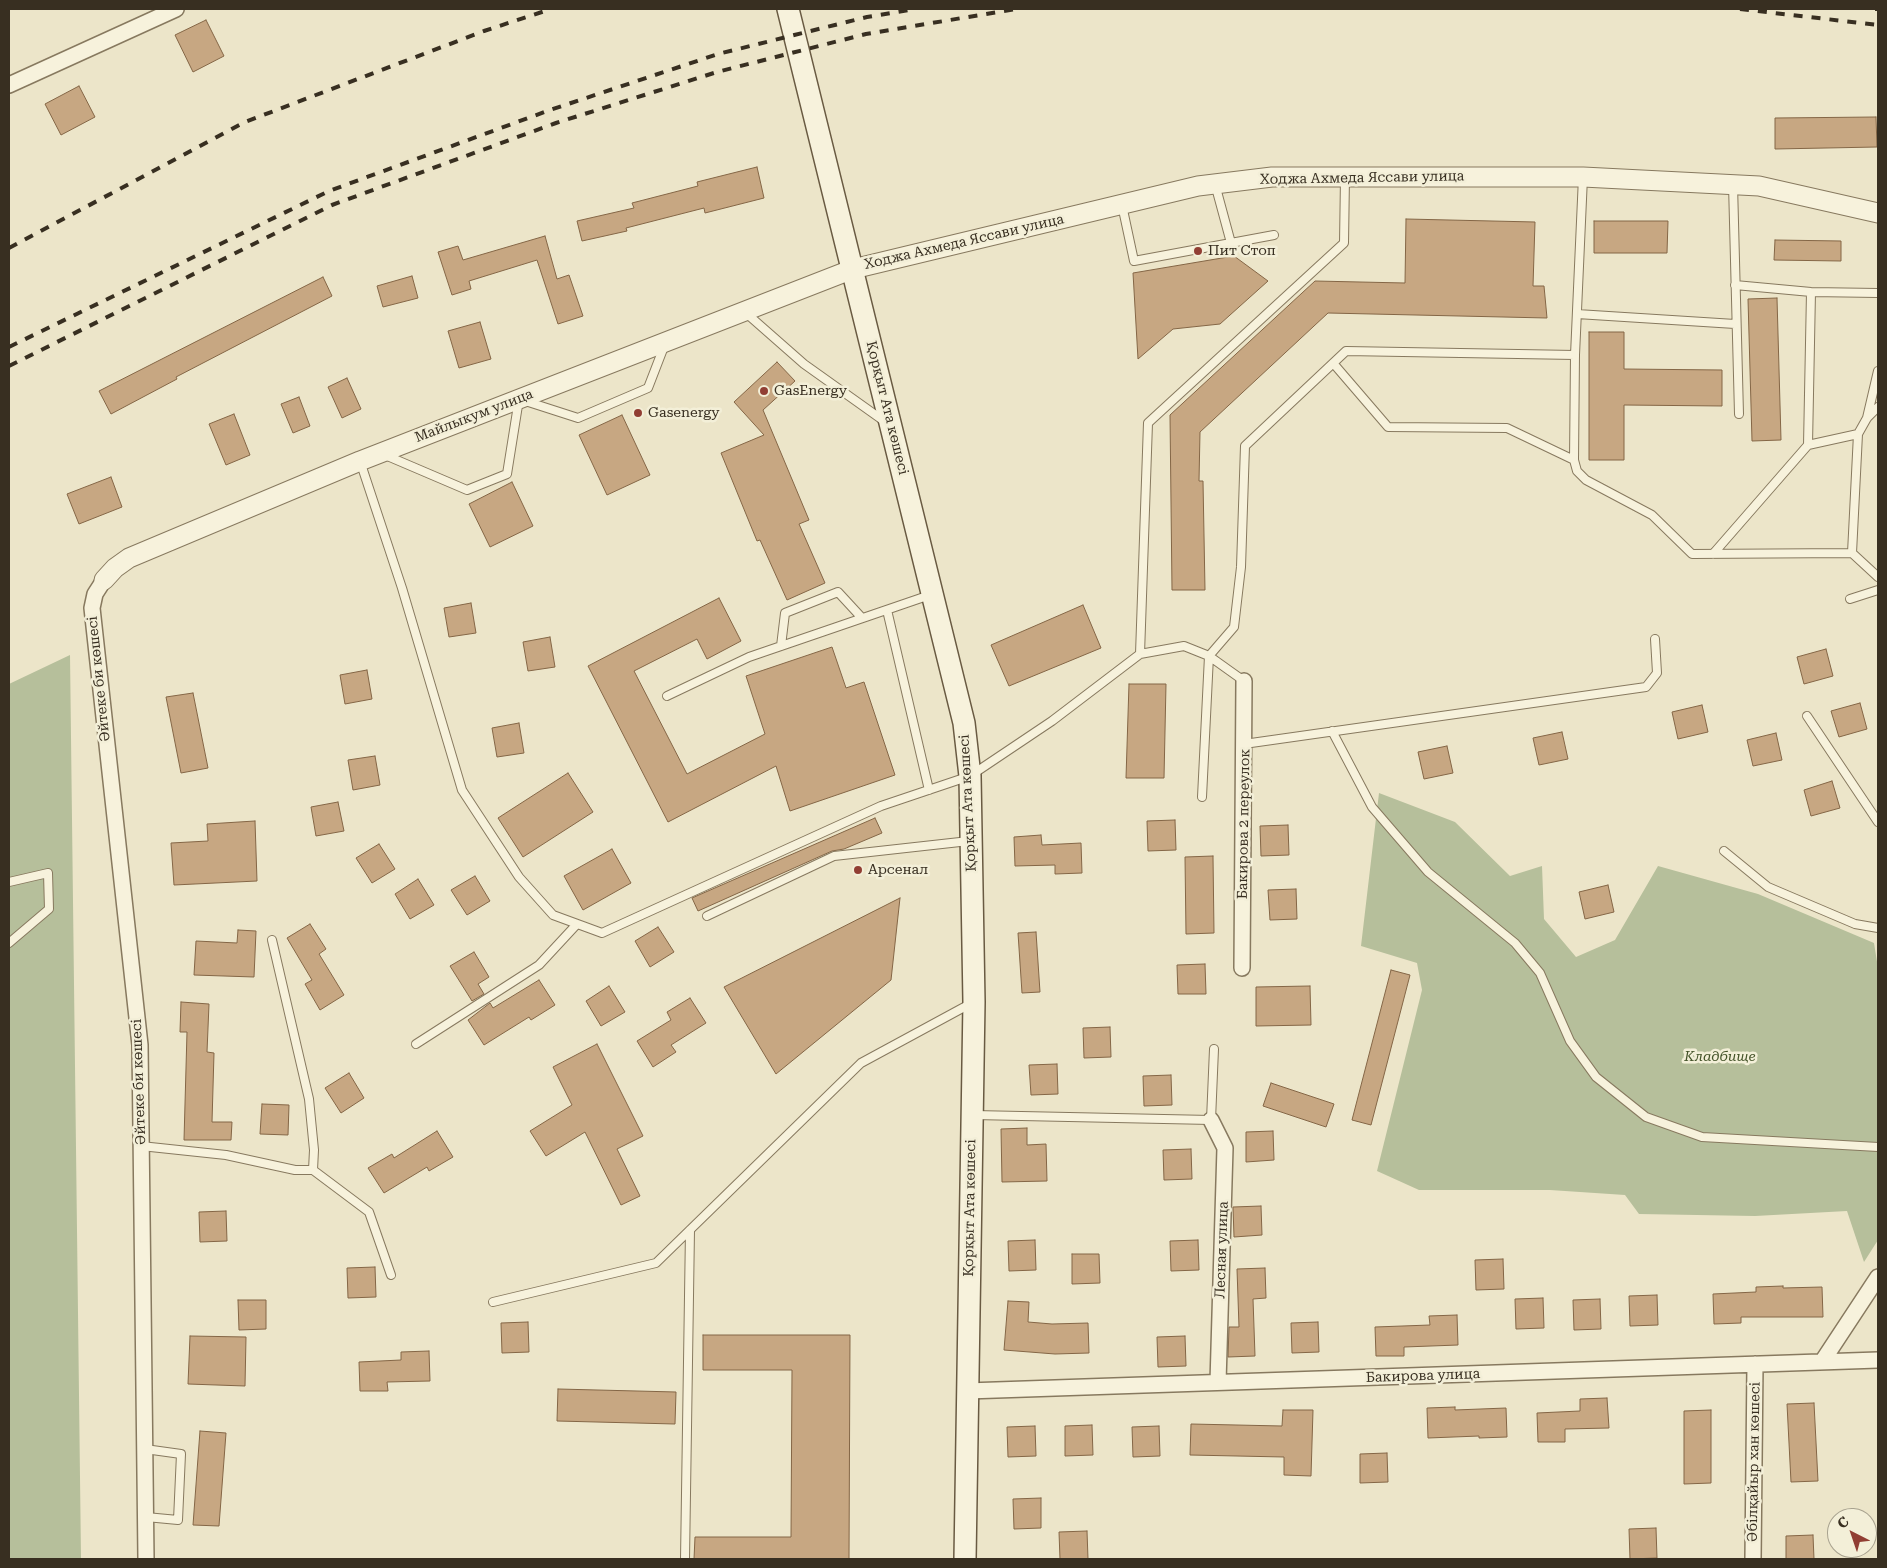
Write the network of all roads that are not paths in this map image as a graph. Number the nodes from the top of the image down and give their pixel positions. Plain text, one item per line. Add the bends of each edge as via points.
1 (176, 9) edge
2 (788, 9) edge
3 (9, 86) edge
4 (1345, 177) junction
5 (1583, 177) junction
6 (1215, 184) junction
7 (1733, 184) junction
8 (1122, 205) junction
9 (1878, 212) edge
10 (1274, 235) dead end
11 (1231, 243) junction
12 (853, 269) junction
13 (1735, 285) junction
14 (1811, 292) junction
15 (1878, 293) edge
16 (745, 311) junction
17 (1576, 314) junction
18 (1735, 324) junction
19 (666, 342) junction
20 (1575, 355) junction
21 (1333, 363) junction
22 (1878, 371) edge
23 (519, 399) junction
24 (1878, 407) edge
25 (1739, 414) dead end
26 (1867, 418) junction
27 (892, 426) junction
28 (1858, 434) junction
29 (1808, 444) junction
30 (381, 453) junction
31 (1574, 460) junction
32 (360, 461) junction
33 (1852, 553) junction
34 (1713, 554) junction
35 (1878, 577) edge
36 (104, 580) joint
37 (1878, 590) edge
38 (932, 594) junction
39 (1850, 599) dead end
40 (887, 610) junction
41 (862, 618) junction
42 (1655, 639) dead end
43 (781, 646) junction
44 (1140, 654) junction
45 (1209, 656) junction
46 (1244, 680) joint
47 (667, 696) dead end
48 (1807, 716) dead end
49 (1332, 731) junction
50 (1244, 744) junction
51 (970, 776) junction
52 (929, 790) junction
53 (1202, 797) dead end
54 (1878, 822) edge
55 (971, 841) junction
56 (1724, 851) dead end
57 (9, 882) edge
58 (707, 916) dead end
59 (577, 924) junction
60 (1878, 928) edge
61 (272, 940) dead end
62 (9, 943) edge
63 (1242, 968) dead end
64 (974, 1002) junction
65 (416, 1044) dead end
66 (1214, 1049) dead end
67 (972, 1115) junction
68 (1211, 1120) junction
69 (141, 1146) junction
70 (1878, 1147) edge
71 (313, 1170) junction
72 (690, 1230) junction
73 (391, 1275) dead end
74 (1878, 1277) edge
75 (494, 1302) dead end
76 (1878, 1360) edge
77 (1822, 1362) junction
78 (1755, 1364) junction
79 (1218, 1382) junction
80 (967, 1391) junction
81 (145, 1449) junction
82 (146, 1517) junction
83 (146, 1559) edge
84 (685, 1559) edge
85 (965, 1559) edge
86 (1752, 1559) edge

1 - 3 street
2 - 12 main road, Қорқыт Ата көшесі
4 - 5 street, Ходжа Ахмеда Яссави улица
4 - 6 street, Ходжа Ахмеда Яссави улица via 1272,177
4 - 44 lane via 1344,243 1148,423
5 - 7 street, Ходжа Ахмеда Яссави улица
5 - 17 lane
6 - 8 street, Ходжа Ахмеда Яссави улица
6 - 11 lane
7 - 9 street, Ходжа Ахмеда Яссави улица via 1759,186
7 - 13 lane
8 - 11 lane via 1134,261
8 - 12 street, Ходжа Ахмеда Яссави улица
10 - 11 lane
12 - 16 street, Майлыкум улица
12 - 27 main road, Қорқыт Ата көшесі
13 - 14 lane
13 - 18 lane
14 - 15 lane
14 - 29 lane
16 - 19 street, Майлыкум улица
16 - 27 lane via 804,364
17 - 18 lane
17 - 20 lane
18 - 25 lane
19 - 23 street, Майлыкум улица
19 - 23 lane via 648,388 578,418
20 - 21 lane via 1346,351
20 - 31 lane
21 - 31 lane via 1388,427 1507,428
21 - 45 lane via 1245,446 1241,567 1234,626
22 - 26 lane
23 - 30 street, Майлыкум улица
23 - 30 lane via 507,474 467,490
24 - 26 lane
26 - 28 lane
27 - 38 main road, Қорқыт Ата көшесі
28 - 29 lane
28 - 33 lane
29 - 34 lane
30 - 32 street, Майлыкум улица
31 - 34 lane via 1577,471 1586,480 1652,515 1692,554
32 - 36 street, Майлыкум улица via 129,558
32 - 59 lane via 402,588 462,790 519,877 553,915
33 - 34 lane
33 - 35 lane
36 - 69 street, Әйтеке би көшесі via 95,594 92,608 140,1045
37 - 39 lane
38 - 40 lane
38 - 51 main road, Қорқыт Ата көшесі via 964,723
40 - 41 lane
40 - 52 lane
41 - 43 lane
41 - 43 lane via 838,592 785,613
42 - 49 lane via 1657,673 1646,687
43 - 47 lane via 749,657
44 - 45 lane via 1184,646
44 - 51 lane via 1052,721
45 - 46 lane
45 - 53 lane
46 - 50 street, Бакирова 2 переулок
48 - 54 lane
49 - 50 lane
49 - 70 lane via 1372,807 1428,872 1515,943 1540,973 1570,1041 1596,1077 1646,1117 1702,1137
50 - 63 street, Бакирова 2 переулок
51 - 52 lane
51 - 55 main road, Қорқыт Ата көшесі
52 - 59 lane via 881,806 602,933
55 - 58 lane via 834,856
55 - 64 main road, Қорқыт Ата көшесі
56 - 60 lane via 1768,887 1855,924
57 - 62 lane via 48,873 49,909
59 - 65 lane via 539,965
61 - 71 lane via 309,1099
64 - 67 main road, Қорқыт Ата көшесі
64 - 72 lane via 861,1063
66 - 68 lane
67 - 68 lane
67 - 80 main road, Қорқыт Ата көшесі
68 - 79 street, Лесная улица via 1225,1148
69 - 71 lane via 226,1155 294,1170
69 - 81 street, Әйтеке би көшесі
71 - 73 lane via 369,1212
72 - 75 lane via 656,1264
72 - 84 lane
74 - 77 street
76 - 77 street, Бакирова улица
77 - 78 street, Бакирова улица
78 - 79 street, Бакирова улица
78 - 86 street, Әбілқайыр хан көшесі
79 - 80 street, Бакирова улица
80 - 85 main road, Қорқыт Ата көшесі
81 - 82 street, Әйтеке би көшесі
81 - 82 lane via 181,1454 178,1520
82 - 83 street, Әйтеке би көшесі

